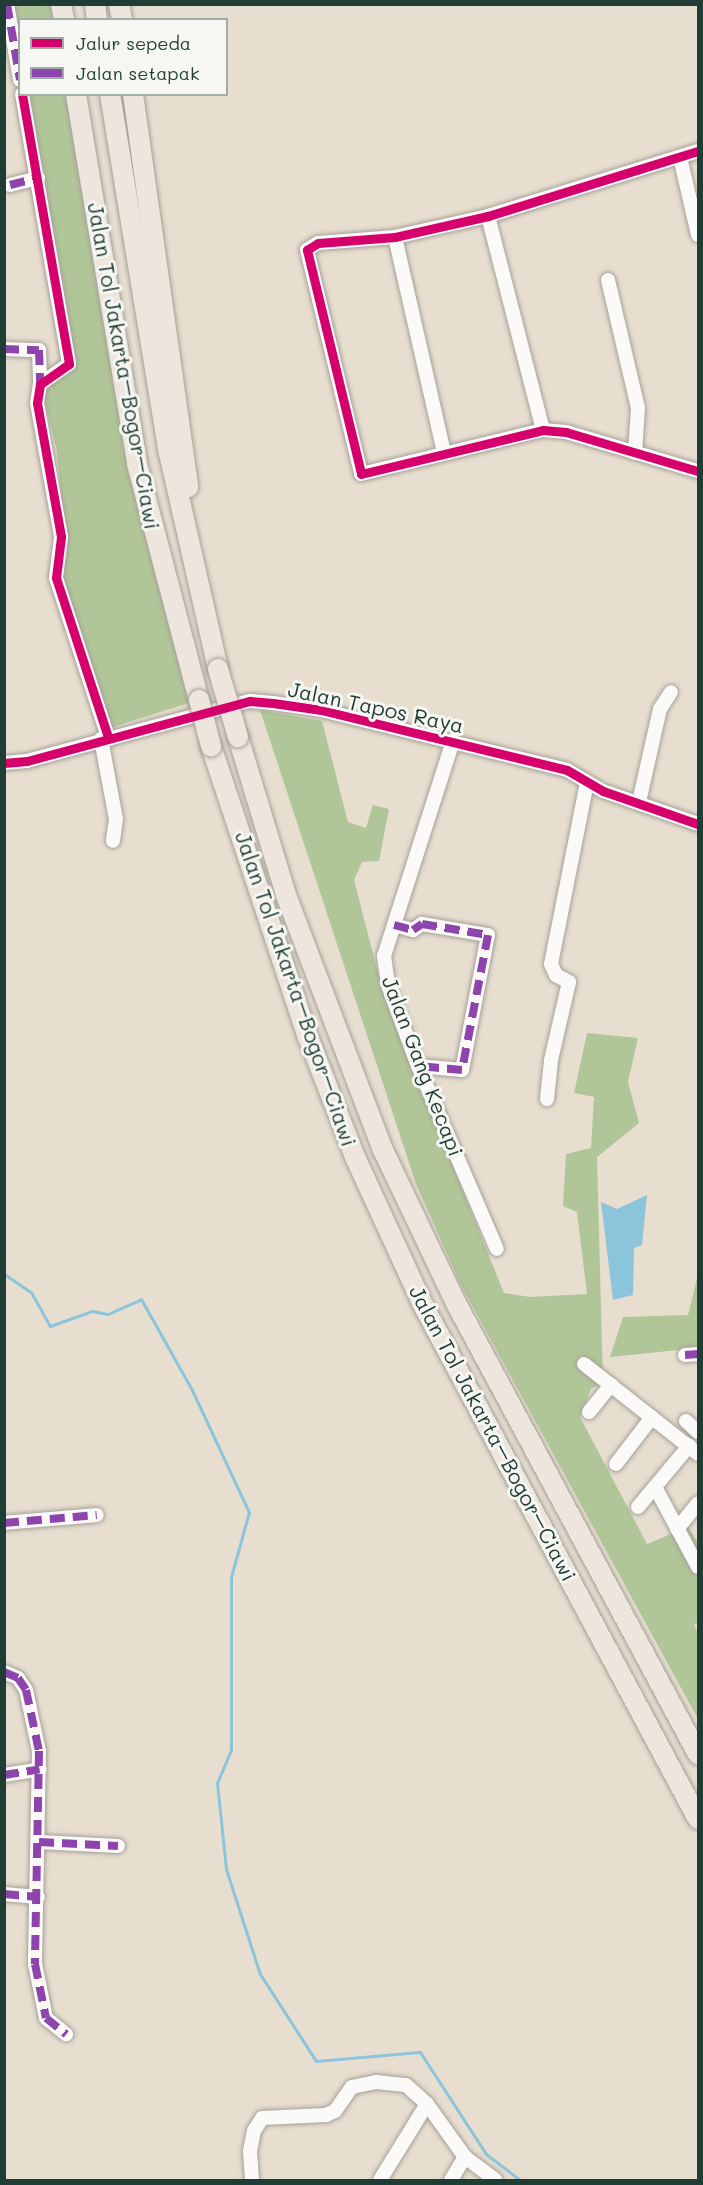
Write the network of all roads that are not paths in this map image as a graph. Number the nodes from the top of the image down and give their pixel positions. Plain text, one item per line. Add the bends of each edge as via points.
1 (7, 4) edge
2 (9, 49) edge
3 (18, 74) edge
4 (22, 96) edge
5 (76, 96) edge
6 (110, 96) edge
7 (133, 96) edge
8 (699, 151) edge
9 (680, 158) junction
10 (38, 178) junction
11 (10, 185) dead end
12 (488, 216) junction
13 (699, 235) edge
14 (395, 237) junction
15 (608, 280) dead end
16 (4, 349) edge
17 (40, 384) junction
18 (543, 430) junction
19 (444, 453) junction
20 (635, 453) junction
21 (699, 471) edge
22 (211, 642) junction
23 (671, 692) dead end
24 (104, 738) junction
25 (453, 741) junction
26 (4, 763) edge
27 (587, 783) junction
28 (639, 802) junction
29 (699, 824) edge
30 (113, 841) dead end
31 (394, 925) junction
32 (418, 1066) junction
33 (547, 1099) dead end
34 (497, 1250) dead end
35 (584, 1364) dead end
36 (611, 1385) junction
37 (589, 1412) dead end
38 (652, 1417) junction
39 (686, 1421) dead end
40 (699, 1432) edge
41 (694, 1450) edge
42 (616, 1464) dead end
43 (655, 1487) junction
44 (699, 1503) edge
45 (638, 1507) dead end
46 (97, 1515) dead end
47 (4, 1523) edge
48 (677, 1528) junction
49 (699, 1567) edge
50 (4, 1672) edge
51 (699, 1754) edge
52 (40, 1769) junction
53 (4, 1774) edge
54 (699, 1819) edge
55 (39, 1842) junction
56 (118, 1846) dead end
57 (4, 1894) edge
58 (38, 1897) junction
59 (66, 2034) dead end
60 (427, 2104) junction
61 (465, 2157) junction
62 (252, 2181) edge
63 (380, 2181) edge
64 (451, 2181) edge
65 (495, 2181) edge

1 - 2 street
2 - 3 street
4 - 10 street
5 - 54 highway, Jalan Tol Jakarta–Bogor–Ciawi, bridge via 137,464 211,746 308,1037 355,1157 422,1303
6 - 22 highway, Jalan Tol Jakarta–Bogor–Ciawi via 170,453
7 - 22 highway
8 - 9 street
9 - 12 street
9 - 13 street
10 - 11 street
10 - 17 street via 69,364
12 - 14 street
12 - 18 street
14 - 19 street
14 - 19 street via 318,243 307,250 361,474
15 - 20 street via 638,408
16 - 17 street via 39,350
17 - 24 street via 38,413 61,537 57,583
18 - 19 street
18 - 20 street via 566,432
20 - 21 street
22 - 51 highway, Jalan Tol Jakarta–Bogor–Ciawi, bridge via 286,895 383,1150 457,1305
23 - 28 street via 660,709
24 - 25 street, Jalan Tapos Raya via 250,701 321,710
24 - 26 street, Jalan Tapos Raya via 27,761
24 - 30 street via 116,819
25 - 27 street, Jalan Tapos Raya via 567,770
25 - 31 street, Jalan Gang Kecapi
27 - 28 street, Jalan Tapos Raya
27 - 33 street via 551,964 556,975 569,982 551,1060
28 - 29 street, Jalan Tapos Raya
31 - 32 street, Jalan Gang Kecapi via 384,956 385,971
31 - 32 street via 413,930 420,924 488,936 462,1070
32 - 34 street, Jalan Gang Kecapi
35 - 36 street
36 - 37 street
36 - 38 street
38 - 41 street
38 - 42 street
39 - 40 street
41 - 43 street
43 - 45 street
43 - 48 street
44 - 48 street
46 - 47 street
48 - 49 street
50 - 52 street via 18,1678 26,1690
52 - 53 street
52 - 55 street
55 - 56 street
55 - 58 street
57 - 58 street
58 - 59 street via 36,1964 45,2016
60 - 61 street
60 - 62 street via 406,2085 376,2082 352,2087 335,2111 326,2115 262,2118 254,2131 250,2151
60 - 63 street
61 - 64 street
61 - 65 street

